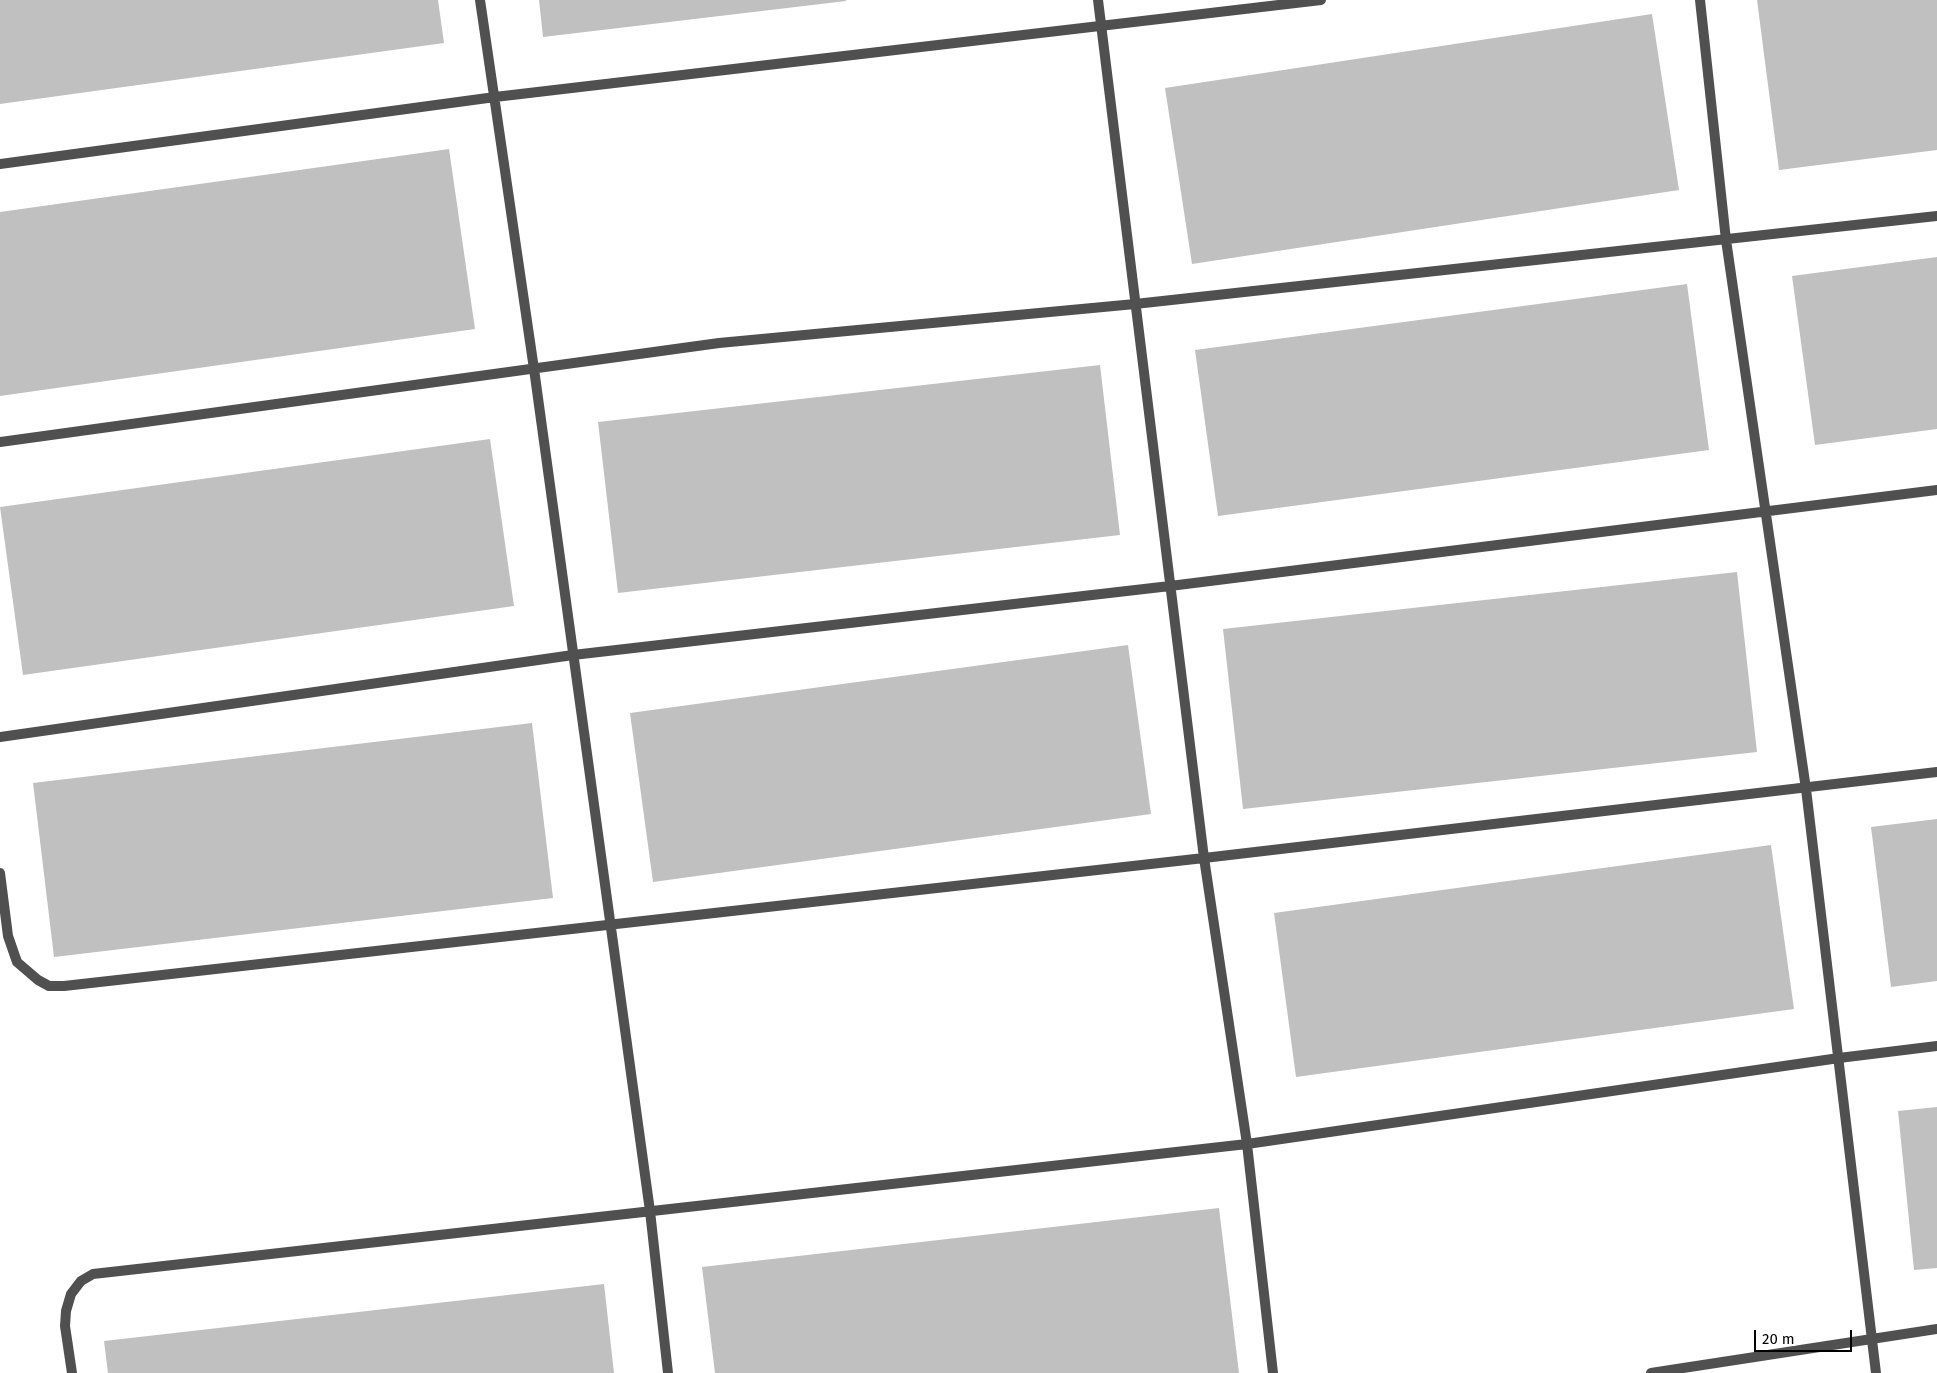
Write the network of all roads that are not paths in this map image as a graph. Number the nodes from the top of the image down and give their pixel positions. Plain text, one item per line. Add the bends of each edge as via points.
1 (480, 0) edge
2 (1098, 0) edge
3 (1322, 0) edge
4 (1700, 0) edge
5 (1101, 27) junction
6 (495, 97) junction
7 (0, 164) edge
8 (1937, 216) edge
9 (1726, 240) junction
10 (1135, 304) junction
11 (534, 369) junction
12 (0, 442) edge
13 (1937, 490) edge
14 (1767, 512) junction
15 (1170, 586) junction
16 (572, 655) junction
17 (0, 737) edge
18 (1937, 772) edge
19 (1806, 789) junction
20 (1204, 858) junction
21 (0, 873) edge
22 (609, 925) junction
23 (1937, 1046) edge
24 (1840, 1058) junction
25 (1247, 1144) junction
26 (650, 1211) junction
27 (1937, 1330) edge
28 (1872, 1338) junction
29 (72, 1373) edge
30 (668, 1373) edge
31 (1273, 1373) edge
32 (1651, 1373) edge
33 (1876, 1373) edge

1 - 6 street
2 - 5 street
3 - 5 street
4 - 9 street
5 - 6 street
5 - 10 street
6 - 7 street
6 - 11 street
8 - 9 street
9 - 10 street
9 - 14 street
10 - 11 street via 719,343
10 - 15 street
11 - 12 street
11 - 16 street
13 - 14 street
14 - 15 street
14 - 19 street
15 - 16 street
15 - 20 street
16 - 17 street
16 - 22 street
18 - 19 street
19 - 20 street
19 - 24 street
20 - 22 street
20 - 25 street
21 - 22 street via 8,936 17,962 49,986
22 - 26 street
23 - 24 street
24 - 25 street
24 - 28 street
25 - 26 street
25 - 31 street
26 - 29 street via 93,1274 81,1281 71,1294 66,1311
26 - 30 street
27 - 28 street
28 - 32 street
28 - 33 street

